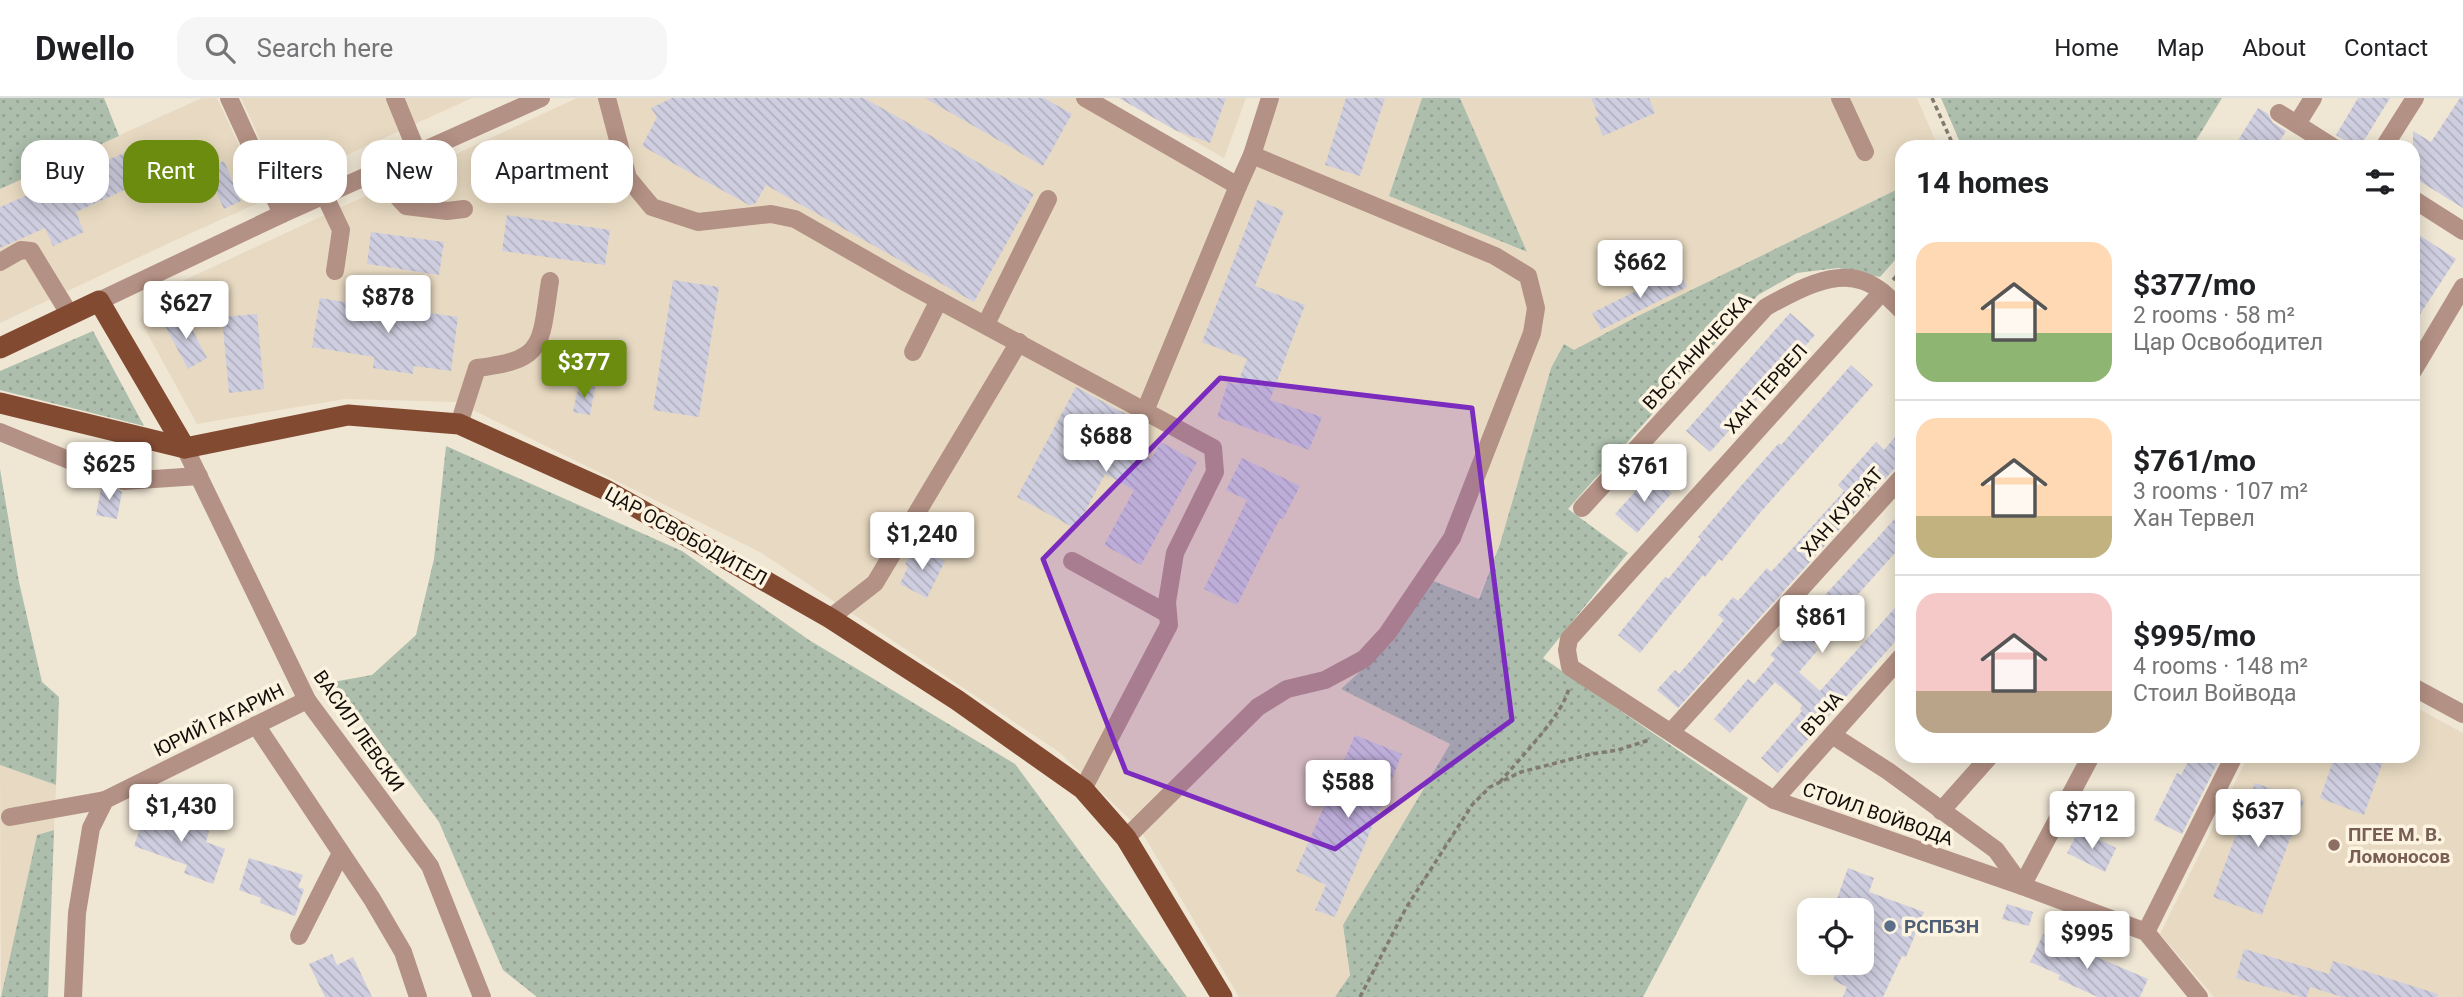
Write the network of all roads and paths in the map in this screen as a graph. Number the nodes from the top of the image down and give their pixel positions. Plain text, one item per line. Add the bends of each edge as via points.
1 (229, 98) edge
2 (396, 98) edge
3 (607, 98) edge
4 (1085, 98) edge
5 (1270, 98) edge
6 (1840, 98) edge
7 (1932, 98) edge
8 (2313, 98) edge
9 (2415, 98) edge
10 (535, 99) edge
11 (2279, 113) dead end
12 (2297, 124) junction
13 (412, 140) edge
14 (444, 140) edge
15 (1951, 140) edge
16 (2318, 140) edge
17 (2388, 140) edge
18 (1865, 152) dead end
19 (1252, 155) junction
20 (1238, 186) junction
21 (1048, 199) dead end
22 (305, 203) edge
23 (328, 203) edge
24 (403, 203) edge
25 (2420, 203) edge
26 (464, 209) dead end
27 (282, 214) junction
28 (2463, 231) edge
29 (0, 262) edge
30 (335, 271) dead end
31 (550, 281) dead end
32 (2463, 287) edge
33 (1882, 292) junction
34 (939, 300) junction
35 (99, 301) junction
36 (1895, 304) edge
37 (70, 315) junction
38 (986, 324) junction
39 (1018, 342) junction
40 (0, 348) edge
41 (913, 352) dead end
42 (2420, 359) edge
43 (0, 403) edge
44 (1144, 411) junction
45 (458, 424) junction
46 (0, 432) edge
47 (185, 448) junction
48 (199, 476) junction
49 (103, 478) dead end
50 (124, 481) dead end
51 (1895, 485) edge
52 (1582, 508) dead end
53 (1072, 561) dead end
54 (1168, 614) junction
55 (830, 618) junction
56 (1895, 664) edge
57 (1570, 667) junction
58 (2420, 691) edge
59 (307, 700) junction
60 (2463, 714) edge
61 (256, 725) junction
62 (1671, 732) junction
63 (1832, 735) junction
64 (1984, 763) edge
65 (2087, 763) edge
66 (2230, 763) edge
67 (1498, 783) junction
68 (1083, 789) junction
69 (105, 800) junction
70 (1774, 800) junction
71 (1941, 811) junction
72 (10, 817) dead end
73 (1126, 838) junction
74 (341, 853) junction
75 (2022, 886) junction
76 (2146, 932) junction
77 (299, 936) dead end
78 (2191, 994) edge
79 (74, 997) edge
80 (418, 997) edge
81 (482, 997) edge
82 (1222, 997) edge
83 (1360, 997) edge

1 - 27 street
2 - 13 street
3 - 34 street via 628,178 652,206 698,222 771,214 795,219
4 - 20 street
5 - 19 street
6 - 18 street
7 - 15 path
8 - 12 street
9 - 17 street
10 - 14 street
11 - 12 street
12 - 16 street
19 - 20 street
19 - 73 street via 1495,256 1528,276 1536,308 1532,333 1452,538 1387,634 1363,659 1325,680 1287,689 1258,706
20 - 44 street
21 - 38 street
22 - 27 street
23 - 30 street via 341,230
24 - 26 street via 447,211
25 - 28 street
27 - 35 street
29 - 37 street via 21,250 31,251
31 - 45 street via 539,344 524,359 477,368
32 - 42 street
33 - 36 street, ВЪСТАНИЧЕСКА
33 - 52 street, ВЪСТАНИЧЕСКА via 1865,281 1844,276 1766,307
33 - 57 street, ХАН ТЕРВЕЛ via 1569,639
34 - 38 street
34 - 41 street
35 - 37 main road
35 - 47 main road
37 - 40 main road
38 - 39 street
39 - 44 street
39 - 55 street via 875,583
43 - 47 main road, ЦАР ОСВОБОДИТЕЛ
44 - 54 street via 1213,448 1215,472 1175,553
45 - 47 main road, ЦАР ОСВОБОДИТЕЛ via 348,415
45 - 55 main road, ЦАР ОСВОБОДИТЕЛ via 606,490
46 - 49 street
47 - 48 street, ВАСИЛ ЛЕВСКИ
48 - 50 street
48 - 59 street, ВАСИЛ ЛЕВСКИ
51 - 62 street, ХАН КУБРАТ
53 - 54 street
54 - 68 street via 1169,625
55 - 68 main road, ЦАР ОСВОБОДИТЕЛ
56 - 63 street, ВЪЧА
57 - 62 street, СТОИЛ ВОЙВОДА
57 - 67 path via 1567,696 1559,711
58 - 60 street
59 - 61 street, ЮРИЙ ГАГАРИН
59 - 81 street, ВАСИЛ ЛЕВСКИ via 430,866
61 - 69 street, ЮРИЙ ГАГАРИН
61 - 74 street
62 - 67 path via 1618,750 1521,772
62 - 70 street, СТОИЛ ВОЙВОДА
63 - 70 street, ВЪЧА
63 - 71 street
64 - 71 street
65 - 75 street
66 - 76 street
67 - 83 path via 1472,805 1457,828 1406,908
68 - 73 main road, ЦАР ОСВОБОДИТЕЛ
69 - 72 street, ЮРИЙ ГАГАРИН
69 - 79 street via 91,828 77,913
70 - 75 street, СТОИЛ ВОЙВОДА
71 - 75 street via 1996,850
73 - 82 main road, ЦАР ОСВОБОДИТЕЛ
74 - 77 street
74 - 80 street via 403,951
75 - 76 street, СТОИЛ ВОЙВОДА
76 - 78 street

